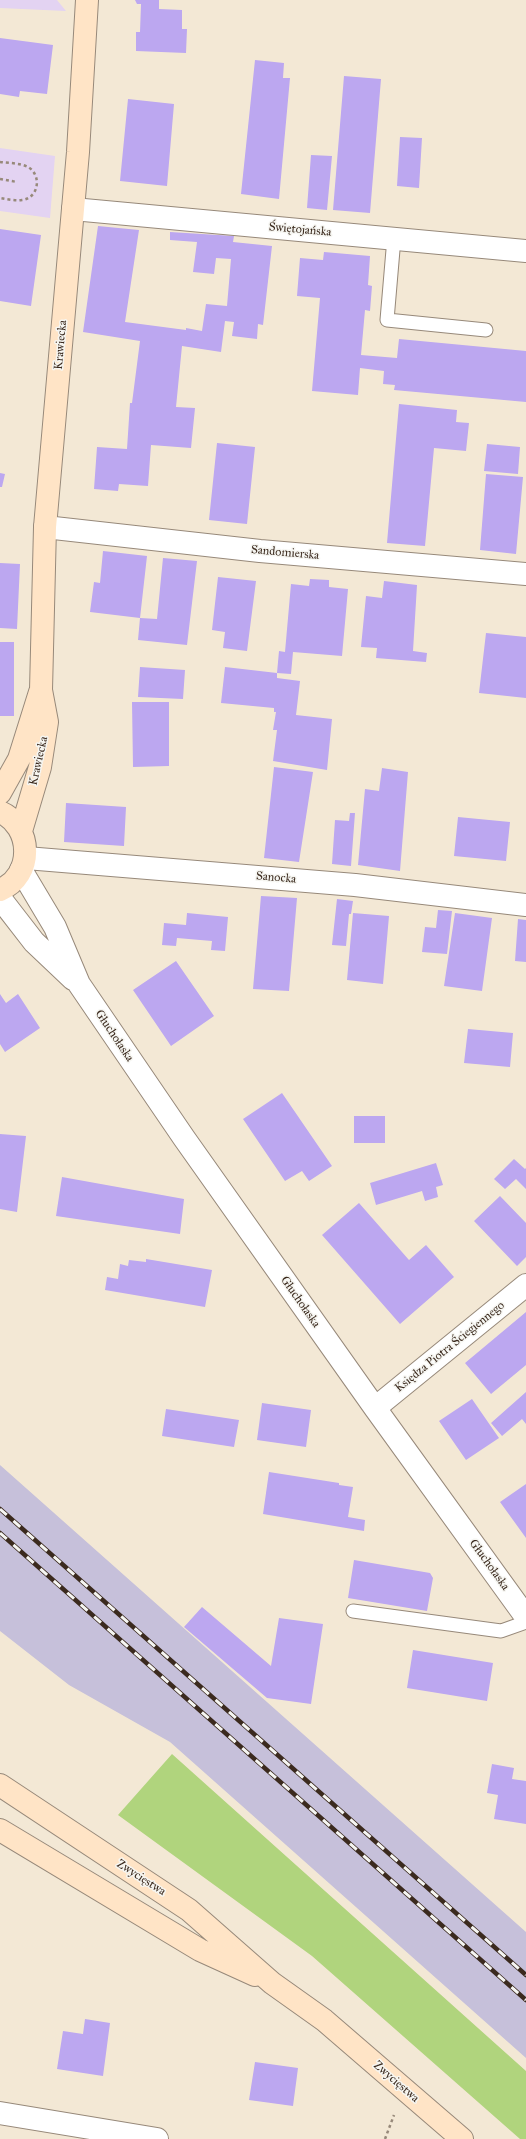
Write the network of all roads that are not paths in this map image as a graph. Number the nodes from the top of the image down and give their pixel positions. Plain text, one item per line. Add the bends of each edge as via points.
1 (88, 0) edge
2 (73, 209) junction
3 (394, 238) junction
4 (526, 251) edge
5 (486, 330) dead end
6 (45, 527) junction
7 (526, 574) edge
8 (41, 690) junction
9 (0, 793) edge
10 (0, 812) edge
11 (21, 832) junction
12 (24, 864) junction
13 (0, 890) edge
14 (0, 898) edge
15 (526, 905) edge
16 (79, 984) junction
17 (526, 1285) edge
18 (374, 1408) junction
19 (352, 1611) dead end
20 (526, 1617) edge
21 (526, 1622) edge
22 (0, 1785) edge
23 (0, 1830) edge
24 (272, 1983) junction
25 (0, 2114) edge
26 (158, 2139) edge
27 (462, 2139) edge

1 - 2 street, Krawiecka
2 - 3 street, Świętojańska
2 - 6 street, Krawiecka
3 - 4 street, Świętojańska
3 - 5 lane via 387,320
6 - 7 street, Sandomierska via 260,551
6 - 8 street, Krawiecka
8 - 9 street, Krawiecka via 19,759
8 - 11 street, Krawiecka via 47,722 40,767
10 - 11 street via 14,822
11 - 12 street via 25,844
12 - 13 street via 15,880
12 - 15 street, Sanocka via 355,885
12 - 16 street, Głuchołaska via 55,926
14 - 16 street, Głuchołaska via 34,942
16 - 18 street, Głuchołaska
17 - 18 street, Księdza Piotra Ściegiennego
18 - 20 street, Głuchołaska
19 - 21 lane via 501,1631
22 - 24 street, Zwycięstwa via 189,1910
23 - 24 street, Zwycięstwa via 200,1950
24 - 27 street, Zwycięstwa via 324,2020
25 - 26 street

